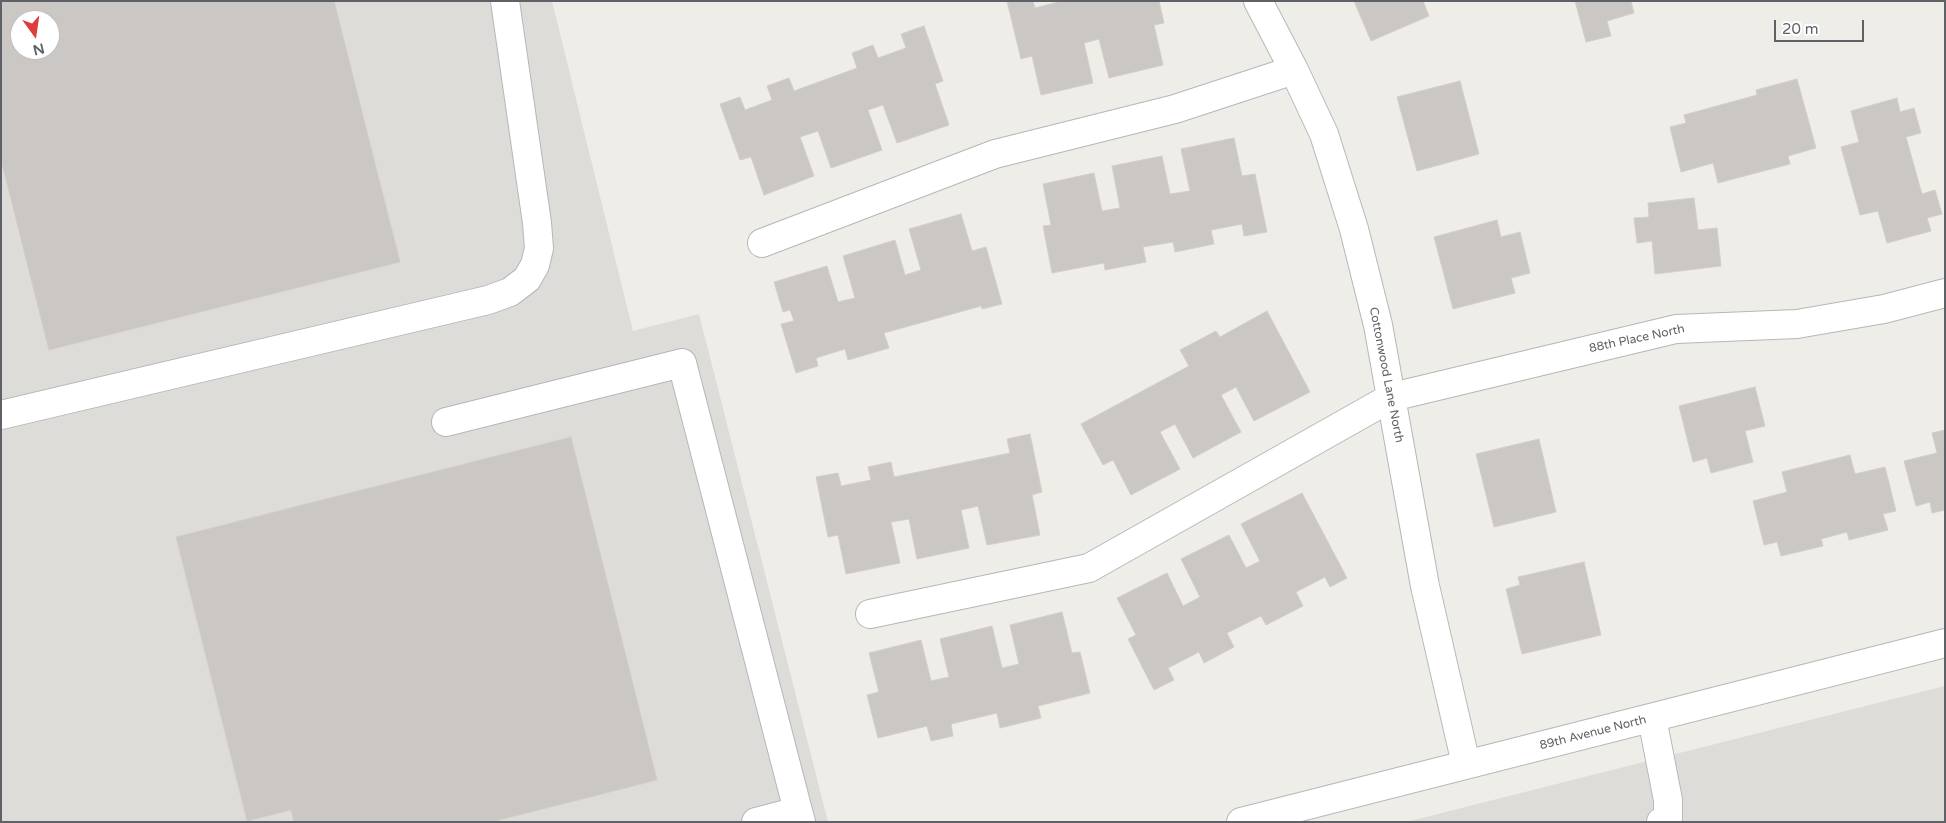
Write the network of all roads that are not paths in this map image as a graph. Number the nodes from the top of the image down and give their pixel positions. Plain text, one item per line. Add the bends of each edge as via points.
1 (504, 1) edge
2 (1258, 1) edge
3 (1294, 70) junction
4 (762, 243) dead end
5 (1945, 293) edge
6 (1392, 396) junction
7 (1, 414) edge
8 (446, 422) dead end
9 (870, 614) dead end
10 (1945, 644) edge
11 (1652, 718) junction
12 (1466, 764) junction
13 (800, 816) edge
14 (756, 822) edge
15 (1241, 822) edge
16 (1661, 822) edge

1 - 7 street via 537,223 539,248 527,279 510,292 488,300
2 - 3 street, Cottonwood Lane North
3 - 4 street via 1175,109 995,154
3 - 6 street, Cottonwood Lane North via 1324,134 1354,228
5 - 6 street, 88th Place North via 1884,309 1797,324 1676,329
6 - 9 street, 88th Place North via 1089,568
6 - 12 street, Cottonwood Lane North via 1425,586
8 - 13 street via 682,364
10 - 11 street, 89th Avenue North
11 - 12 street, 89th Avenue North
11 - 16 street via 1668,800 1668,818
12 - 15 street, 89th Avenue North
13 - 14 street

